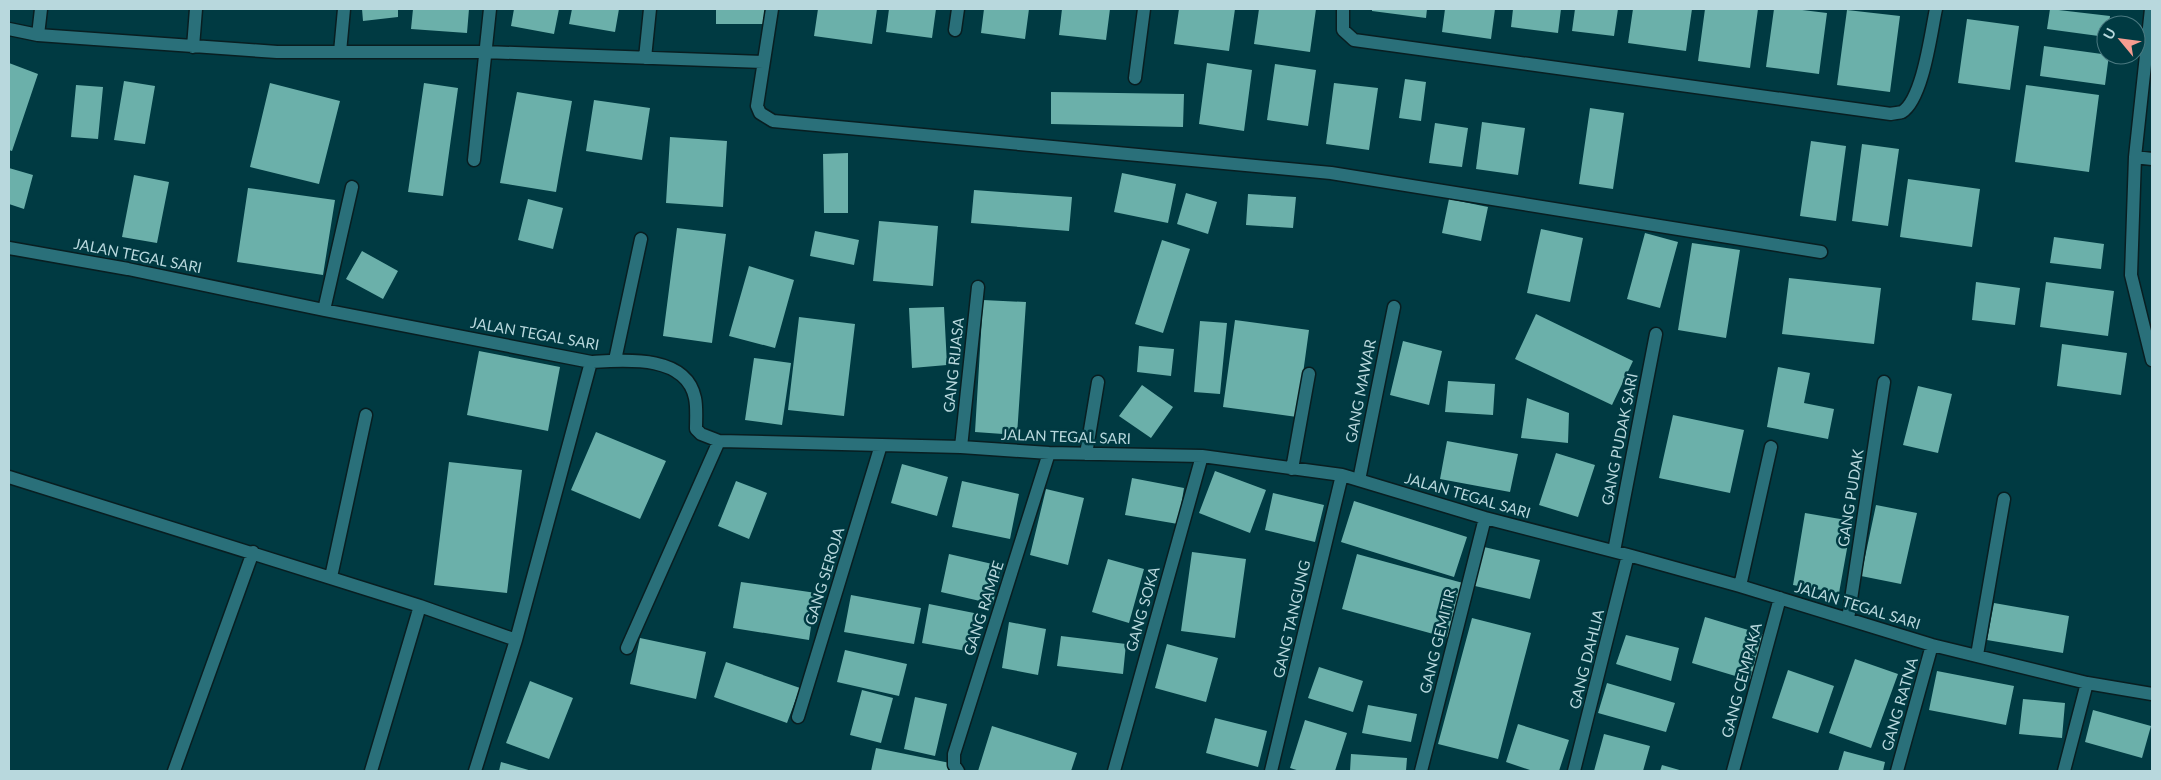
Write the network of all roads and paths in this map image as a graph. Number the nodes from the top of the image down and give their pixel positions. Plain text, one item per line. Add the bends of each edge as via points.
1 (41, 9) edge
2 (196, 9) edge
3 (344, 9) edge
4 (490, 9) edge
5 (650, 9) edge
6 (772, 9) edge
7 (958, 9) edge
8 (1144, 9) edge
9 (1343, 9) edge
10 (1936, 9) edge
11 (2151, 9) edge
12 (9, 29) edge
13 (955, 30) dead end
14 (38, 35) junction
15 (193, 47) junction
16 (340, 52) junction
17 (484, 52) junction
18 (645, 58) junction
19 (763, 62) junction
20 (1135, 78) dead end
21 (2134, 157) junction
22 (2152, 159) edge
23 (474, 160) dead end
24 (352, 187) dead end
25 (641, 239) dead end
26 (9, 248) edge
27 (1820, 252) dead end
28 (978, 287) dead end
29 (1394, 308) dead end
30 (324, 310) junction
31 (1656, 334) dead end
32 (615, 360) junction
33 (2152, 360) edge
34 (591, 362) junction
35 (1309, 374) dead end
36 (1098, 382) dead end
37 (1884, 382) dead end
38 (366, 415) dead end
39 (719, 441) junction
40 (881, 445) junction
41 (961, 447) junction
42 (1771, 447) dead end
43 (1049, 454) junction
44 (1086, 454) junction
45 (1202, 456) junction
46 (1292, 469) junction
47 (1342, 475) junction
48 (9, 477) edge
49 (1359, 480) junction
50 (2004, 499) dead end
51 (1485, 518) junction
52 (1614, 551) junction
53 (253, 552) junction
54 (1628, 555) junction
55 (331, 577) junction
56 (1740, 586) junction
57 (1780, 598) junction
58 (420, 606) junction
59 (1848, 619) junction
60 (516, 640) junction
61 (1932, 644) junction
62 (627, 648) dead end
63 (1978, 655) junction
64 (2087, 683) junction
65 (2152, 694) edge
66 (798, 718) dead end
67 (174, 771) edge
68 (371, 771) edge
69 (475, 771) edge
70 (958, 771) edge
71 (1114, 771) edge
72 (1271, 771) edge
73 (1421, 771) edge
74 (1574, 771) edge
75 (1734, 771) edge
76 (1897, 771) edge
77 (2064, 771) edge

1 - 14 street
2 - 15 street
3 - 16 street
4 - 17 street
5 - 18 street
6 - 19 street
7 - 13 street
8 - 20 street
9 - 10 street via 1343,30 1354,40 1891,114 1902,112 1920,85
11 - 21 street
12 - 14 street
14 - 15 street
15 - 16 street
16 - 17 street
17 - 18 street
17 - 23 street
18 - 19 street
19 - 27 street via 757,106 760,113 773,121 1331,173
21 - 22 street
21 - 33 street via 2130,275
24 - 30 street
25 - 32 street
26 - 30 street, JALAN TEGAL SARI
28 - 41 street, GANG RIJASA
29 - 49 street, GANG MAWAR
30 - 34 street, JALAN TEGAL SARI
31 - 52 street, GANG PUDAK SARI
32 - 34 street, JALAN TEGAL SARI
32 - 39 street, JALAN TEGAL SARI via 667,366 685,377 696,398 696,429
34 - 60 street
35 - 46 street
36 - 44 street
37 - 59 street, GANG PUDAK
38 - 55 street
39 - 40 street, JALAN TEGAL SARI
39 - 62 street
40 - 41 street, JALAN TEGAL SARI
40 - 66 street, GANG SEROJA
41 - 43 street, JALAN TEGAL SARI
42 - 56 street
43 - 44 street, JALAN TEGAL SARI
43 - 70 street, GANG RAMPE via 954,754 954,765
44 - 45 street, JALAN TEGAL SARI
45 - 46 street, JALAN TEGAL SARI
45 - 71 street, GANG SOKA
46 - 47 street, JALAN TEGAL SARI
47 - 49 street, JALAN TEGAL SARI
47 - 72 street, GANG TANGUNG
48 - 53 street
49 - 51 street, JALAN TEGAL SARI
50 - 63 street
51 - 52 street, JALAN TEGAL SARI
51 - 73 street, GANG GEMITIR
52 - 54 street, JALAN TEGAL SARI
53 - 55 street
53 - 67 street
54 - 56 street, JALAN TEGAL SARI
54 - 74 street, GANG DAHLIA
55 - 58 street
56 - 57 street, JALAN TEGAL SARI
57 - 59 street, JALAN TEGAL SARI
57 - 75 street, GANG CEMPAKA
58 - 60 street
58 - 68 street
59 - 61 street, JALAN TEGAL SARI
60 - 69 street
61 - 63 street, JALAN TEGAL SARI
61 - 76 street, GANG RATNA
63 - 64 street, JALAN TEGAL SARI
64 - 65 street, JALAN TEGAL SARI
64 - 77 street

